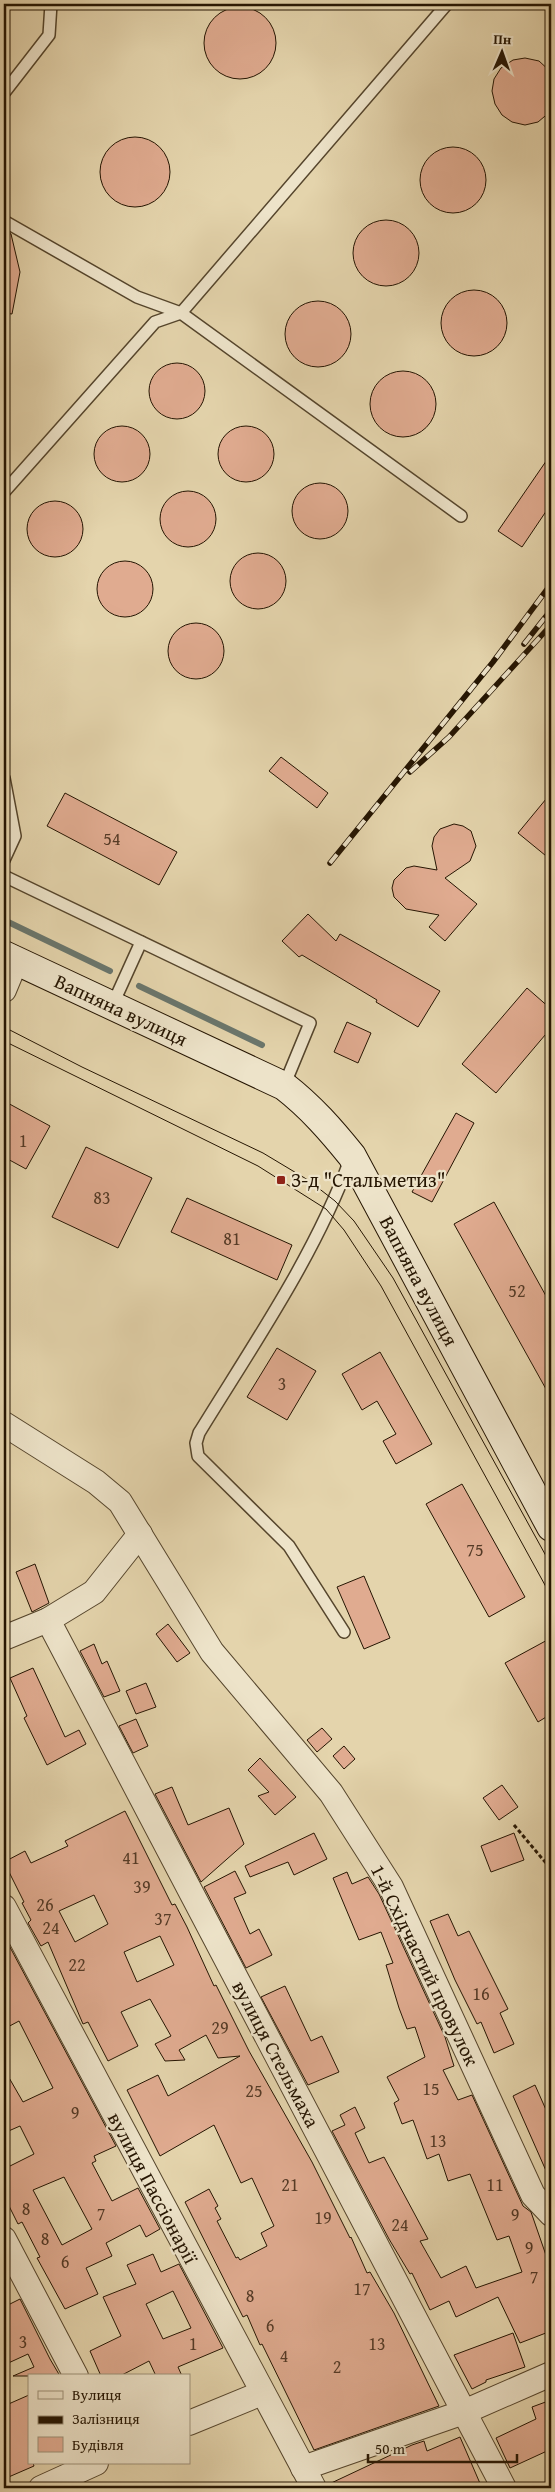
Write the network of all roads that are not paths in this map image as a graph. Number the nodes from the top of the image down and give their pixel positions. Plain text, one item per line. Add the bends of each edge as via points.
1 (51, 4) edge
2 (447, 4) edge
3 (4, 93) edge
4 (4, 221) edge
5 (181, 313) junction
6 (4, 492) edge
7 (461, 516) dead end
8 (4, 778) edge
9 (4, 860) edge
10 (4, 876) edge
11 (141, 942) junction
12 (10, 958) edge
13 (4, 990) edge
14 (112, 1006) junction
15 (284, 1086) junction
16 (352, 1156) junction
17 (4, 1424) edge
18 (551, 1527) edge
19 (140, 1534) junction
20 (48, 1620) junction
21 (344, 1632) dead end
22 (4, 1638) edge
23 (4, 1906) edge
24 (551, 2214) edge
25 (4, 2239) edge
26 (75, 2374) edge
27 (551, 2374) edge
28 (262, 2393) junction
29 (464, 2412) junction
30 (190, 2423) edge
31 (94, 2464) edge
32 (308, 2478) edge
33 (41, 2488) edge
34 (504, 2488) edge

1 - 3 lane via 49,35
2 - 5 lane
4 - 5 lane via 137,297
5 - 6 lane via 156,322
5 - 7 lane
8 - 9 lane via 16,836
10 - 11 lane
11 - 14 lane
11 - 15 lane via 310,1023
12 - 13 street
12 - 14 street, Вапняна вулиця
14 - 15 street, Вапняна вулиця
15 - 16 street, Вапняна вулиця via 306,1103
16 - 18 street, Вапняна вулиця
16 - 21 lane via 329,1212 290,1285 199,1433 196,1443 198,1456 289,1546
17 - 19 street, 1-й Східчастий провулок via 96,1482 120,1502
19 - 20 street via 94,1592
19 - 24 street, 1-й Східчастий провулок via 212,1652 331,1793 386,1879 534,2195
20 - 22 street
20 - 29 street, вулиця Стельмаха
23 - 28 street, вулиця Пассіонарії
25 - 26 street
27 - 29 street
28 - 30 street
28 - 32 street, вулиця Пассіонарії
29 - 32 street
29 - 34 street, вулиця Стельмаха
31 - 33 street

